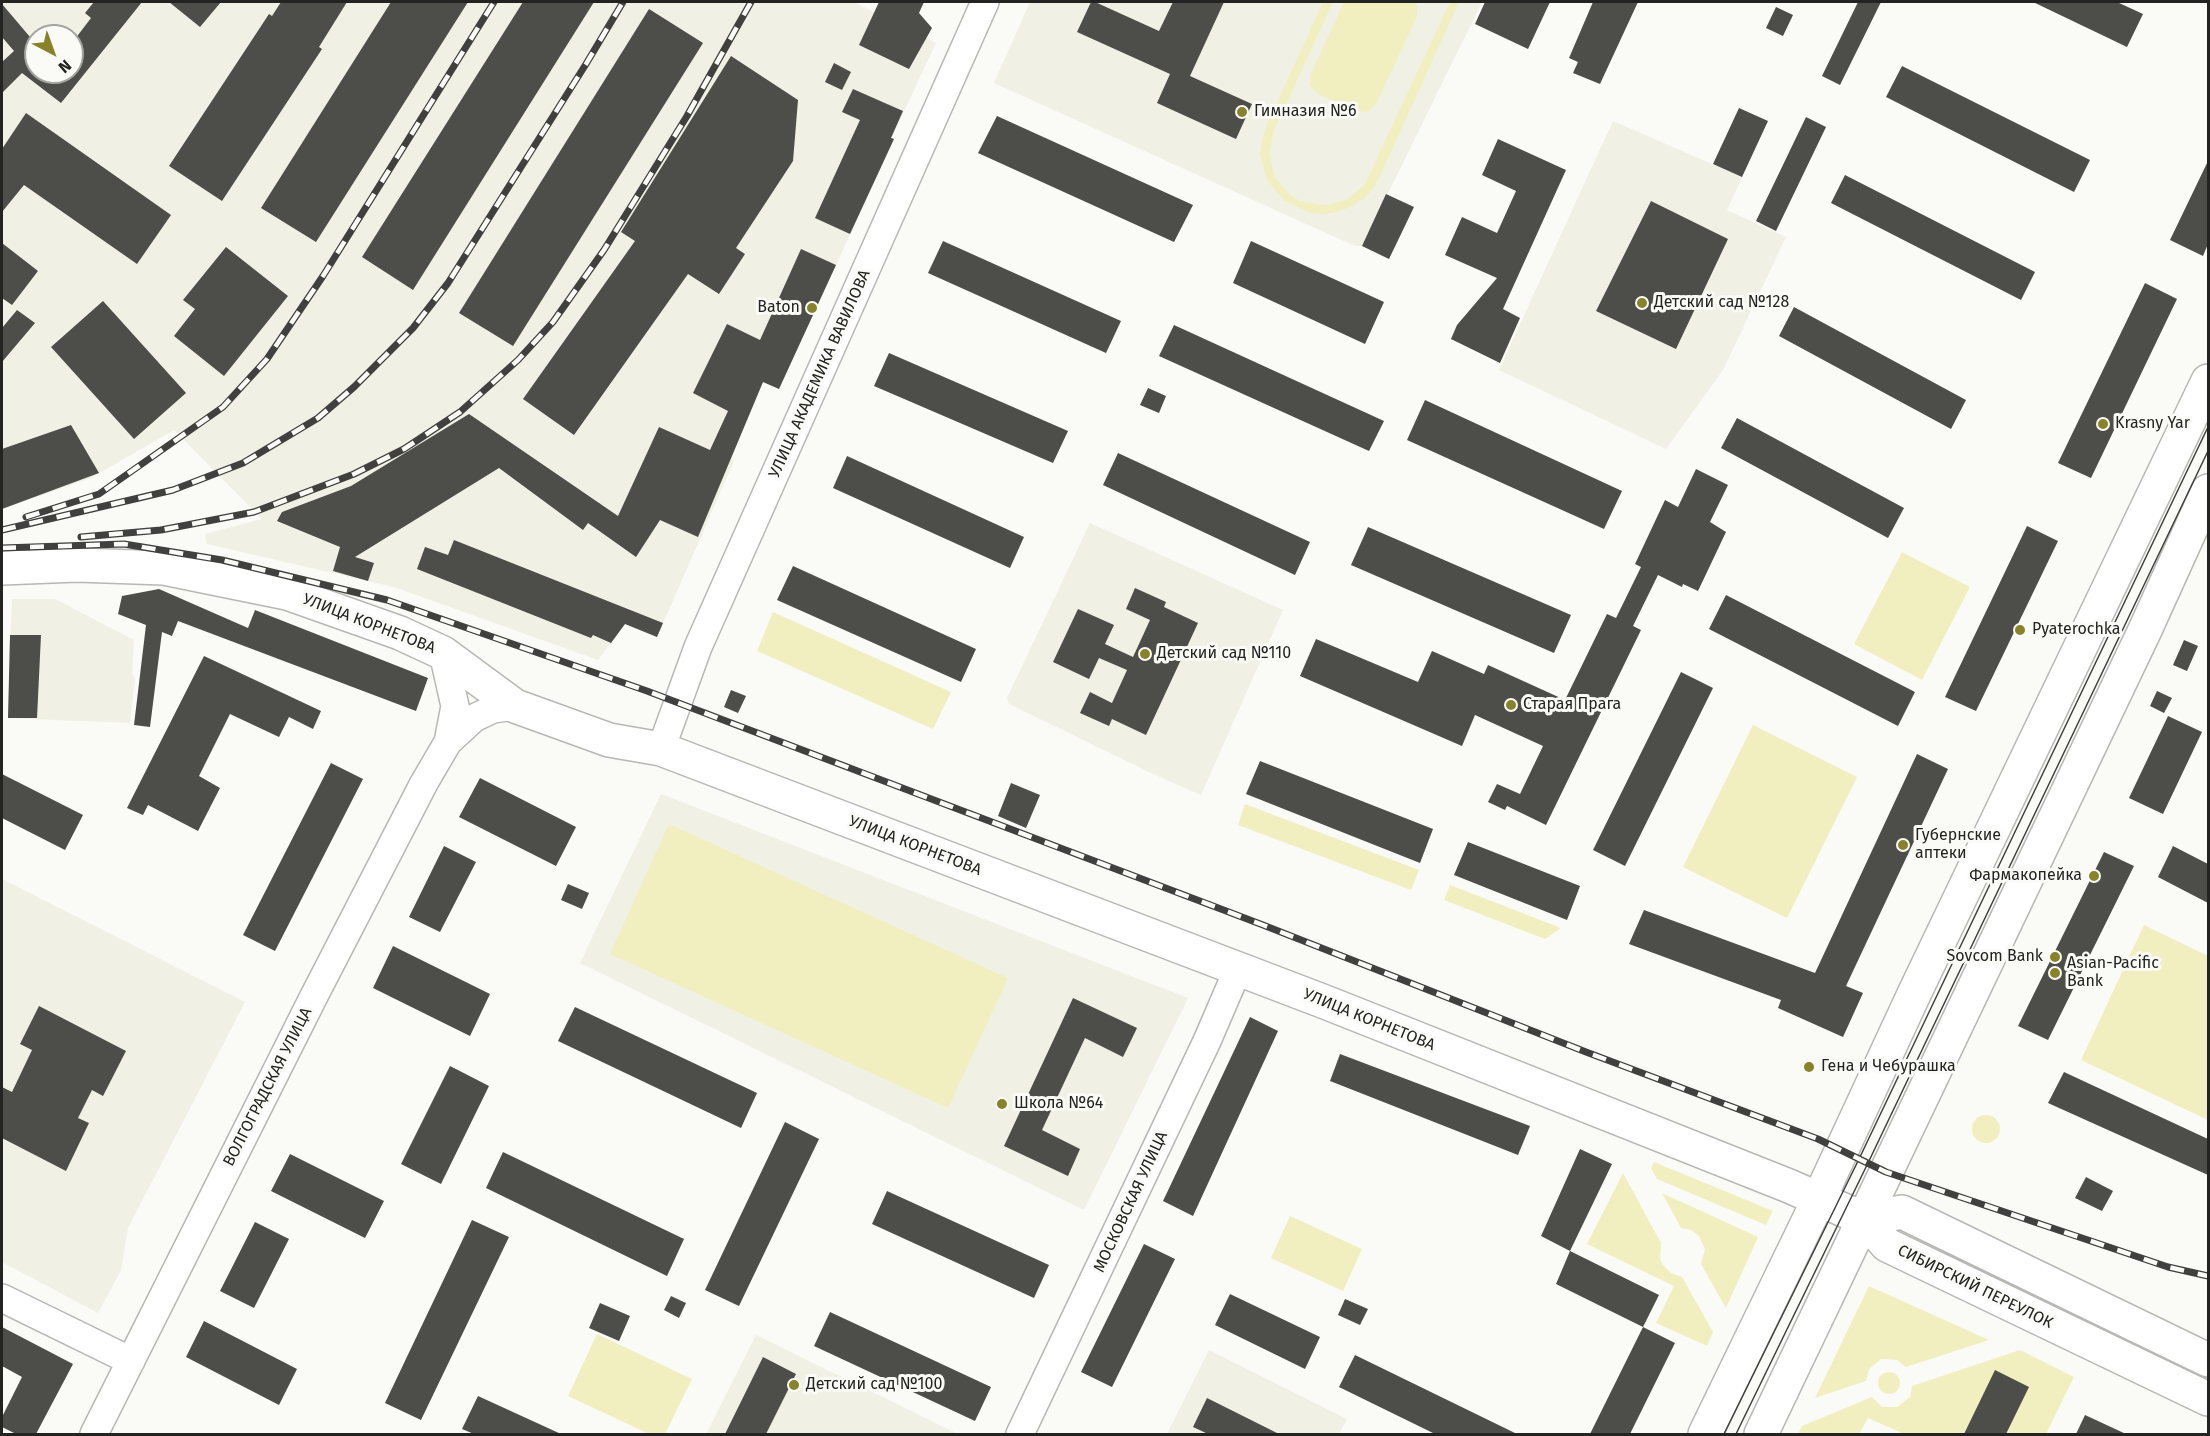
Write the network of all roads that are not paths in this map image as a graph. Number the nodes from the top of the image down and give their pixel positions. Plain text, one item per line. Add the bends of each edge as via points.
1 (985, 2) edge
2 (2208, 381) edge
3 (2208, 490) edge
4 (2, 568) edge
5 (443, 653) junction
6 (515, 706) junction
7 (448, 742) junction
8 (661, 749) junction
9 (1238, 969) junction
10 (1819, 1200) junction
11 (1864, 1219) junction
12 (2, 1298) edge
13 (2208, 1360) edge
14 (131, 1361) junction
15 (2208, 1399) edge
16 (94, 1434) edge
17 (1020, 1434) edge
18 (1706, 1434) edge
19 (1761, 1434) edge

1 - 8 street, УЛИЦА АКАДЕМИКА ВАВИЛОВА via 698,647
2 - 10 main road
3 - 11 main road
4 - 5 main road, УЛИЦА КОРНЕТОВА via 164,568 287,593 400,633
5 - 6 main road, УЛИЦА КОРНЕТОВА
5 - 7 street via 455,706
6 - 7 street via 493,709 474,718
6 - 8 main road, УЛИЦА КОРНЕТОВА via 609,740
7 - 14 street, ВОЛГОГРАДСКАЯ УЛИЦА via 313,998
8 - 9 main road, УЛИЦА КОРНЕТОВА
9 - 10 main road, УЛИЦА КОРНЕТОВА
9 - 17 street, МОСКОВСКАЯ УЛИЦА via 1208,1041
10 - 11 main road, УЛИЦА КОРНЕТОВА
10 - 18 main road
11 - 13 main road via 1902,1212
11 - 15 main road, СИБИРСКИЙ ПЕРЕУЛОК via 1887,1245
11 - 19 main road
12 - 14 street
14 - 16 street, ВОЛГОГРАДСКАЯ УЛИЦА

